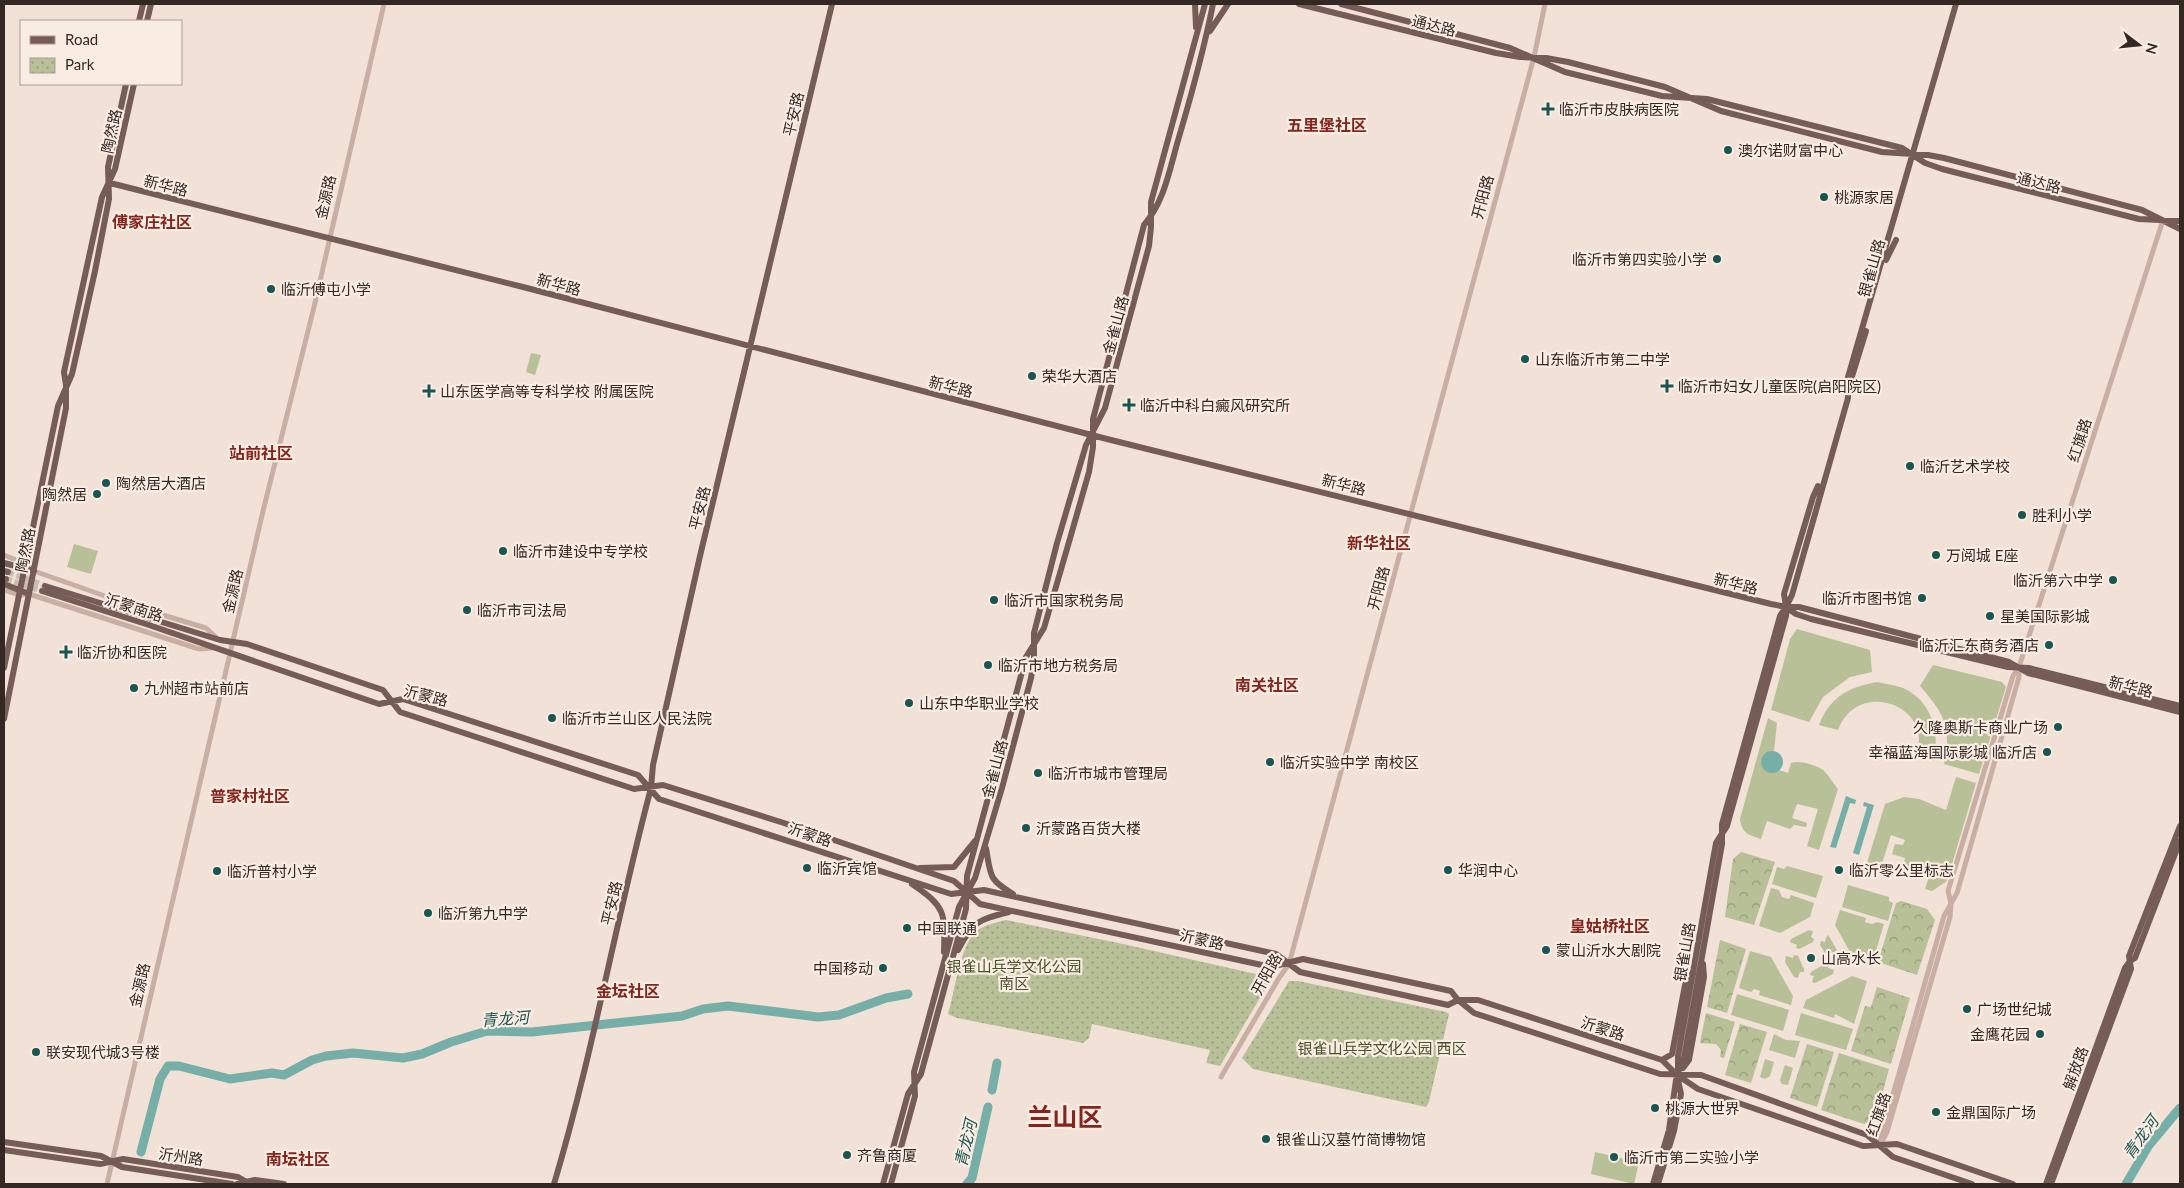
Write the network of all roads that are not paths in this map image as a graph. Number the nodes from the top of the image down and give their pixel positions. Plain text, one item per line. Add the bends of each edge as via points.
1 (143, 4) edge
2 (151, 4) edge
3 (384, 4) edge
4 (832, 4) edge
5 (1195, 4) edge
6 (1205, 4) edge
7 (1213, 4) edge
8 (1228, 4) edge
9 (1299, 4) edge
10 (1341, 4) edge
11 (1545, 4) edge
12 (1956, 4) edge
13 (139, 20) edge
14 (147, 20) edge
15 (1207, 36) junction
16 (1196, 37) junction
17 (1534, 57) junction
18 (126, 85) edge
19 (134, 85) edge
20 (1694, 100) junction
21 (1913, 154) junction
22 (110, 183) junction
23 (1150, 218) junction
24 (2163, 220) junction
25 (2180, 221) edge
26 (2180, 229) edge
27 (328, 239) junction
28 (1896, 240) dead end
29 (1881, 248) dead end
30 (1884, 261) junction
31 (751, 347) junction
32 (66, 384) junction
33 (1849, 388) junction
34 (1092, 435) junction
35 (1412, 514) junction
36 (4, 555) edge
37 (4, 563) edge
38 (25, 567) junction
39 (34, 571) junction
40 (5, 577) edge
41 (4, 590) edge
42 (20, 592) junction
43 (29, 594) junction
44 (1786, 607) junction
45 (220, 640) junction
46 (233, 642) junction
47 (218, 648) junction
48 (1033, 648) junction
49 (230, 653) junction
50 (2019, 667) junction
51 (4, 668) edge
52 (390, 701) junction
53 (2180, 706) edge
54 (2180, 712) edge
55 (4, 719) edge
56 (651, 788) junction
57 (2180, 826) edge
58 (1722, 835) junction
59 (978, 838) junction
60 (2180, 841) edge
61 (986, 847) junction
62 (914, 868) junction
63 (907, 880) junction
64 (967, 892) junction
65 (1018, 898) junction
66 (1951, 904) junction
67 (1012, 911) junction
68 (2130, 961) junction
69 (951, 964) junction
70 (1289, 964) junction
71 (943, 965) junction
72 (1693, 973) junction
73 (1458, 1000) junction
74 (1662, 1060) junction
75 (1677, 1075) junction
76 (1221, 1077) dead end
77 (913, 1085) junction
78 (4, 1142) edge
79 (1880, 1146) junction
80 (4, 1150) edge
81 (2057, 1153) junction
82 (111, 1162) junction
83 (248, 1182) edge
84 (106, 1184) edge
85 (232, 1184) edge
86 (237, 1184) edge
87 (284, 1184) edge
88 (554, 1184) edge
89 (883, 1184) edge
90 (891, 1184) edge
91 (1653, 1184) edge
92 (1658, 1184) edge
93 (1972, 1184) edge
94 (2013, 1184) edge
95 (2042, 1184) edge
96 (2046, 1184) edge
97 (2051, 1184) edge

1 - 13 main road
2 - 14 main road
3 - 27 street, 金源路
4 - 31 main road, 平安路
5 - 16 main road
6 - 16 main road, 金雀山路
7 - 15 main road, 金雀山路
8 - 15 main road
9 - 17 main road, 通达路 via 1496,53
10 - 17 main road, 通达路
11 - 17 street, 开阳路
12 - 21 main road, 银雀山路
15 - 23 main road, 金雀山路 via 1163,191
16 - 23 main road, 金雀山路 via 1151,202
17 - 20 main road, 通达路 via 1568,62 1665,87
17 - 20 main road, 通达路 via 1565,72 1662,96
17 - 35 street, 开阳路
18 - 22 main road, 陶然路 via 108,167
19 - 22 main road, 陶然路
20 - 21 main road, 通达路 via 1721,111 1807,134 1882,152
20 - 21 main road, 通达路 via 1707,99 1902,148
21 - 24 main road, 通达路 via 1944,158 2142,210
21 - 24 main road, 通达路 via 1942,170 2139,219
21 - 30 main road, 银雀山路
22 - 27 main road, 新华路
22 - 32 main road, 陶然路 via 102,197 64,372
23 - 34 main road, 金雀山路 via 1149,246 1135,300 1105,408
24 - 25 main road, 通达路
24 - 26 main road, 通达路
24 - 50 street, 红旗路
27 - 31 main road, 新华路
27 - 46 street, 金源路
28 - 30 main road
29 - 30 main road
30 - 33 main road, 银雀山路 via 1848,377
31 - 34 main road, 新华路
31 - 56 main road, 平安路 via 694,584 653,765
32 - 38 main road, 陶然路 via 58,406
32 - 39 main road, 陶然路 via 66,408
33 - 44 main road, 银雀山路
33 - 44 main road, 银雀山路 via 1784,594
34 - 35 main road, 新华路
34 - 48 main road, 金雀山路 via 1086,445 1057,544
34 - 48 main road, 金雀山路 via 1089,472 1076,519 1044,628
35 - 44 main road, 新华路
35 - 70 street, 开阳路
36 - 38 street
37 - 38 main road
38 - 39 main road
38 - 42 main road, 陶然路
39 - 43 main road, 陶然路
39 - 45 street via 206,628
40 - 42 main road
41 - 42 street
42 - 43 main road
42 - 51 main road, 陶然路
43 - 47 street via 198,649
43 - 55 main road, 陶然路
44 - 50 main road, 新华路 via 1799,607
44 - 58 main road, 银雀山路 via 1730,817
45 - 46 main road, 沂蒙路
45 - 47 main road, 沂蒙南路 via 44,588
46 - 49 street, 金源路
46 - 52 main road, 沂蒙路 via 383,690
47 - 49 main road, 沂蒙路
48 - 59 main road, 金雀山路 via 1026,657
48 - 61 main road, 金雀山路 via 1031,678
49 - 52 main road, 沂蒙路 via 379,704
49 - 82 street, 金源路
50 - 53 main road, 新华路
50 - 54 main road, 新华路 via 2028,673
50 - 66 street, 红旗路 via 2019,677 1957,893
50 - 66 street, 红旗路 via 2013,676 1948,891
52 - 56 main road, 沂蒙路 via 400,712 634,788
52 - 56 main road, 沂蒙路 via 403,699 638,774
56 - 62 main road, 沂蒙路 via 663,786 681,791
56 - 63 main road, 沂蒙路 via 659,799
56 - 88 main road, 平安路 via 570,1132
57 - 68 main road, 解放路
58 - 72 main road, 银雀山路 via 1716,843
58 - 75 main road, 银雀山路 via 1684,1058
59 - 62 main road via 954,867
59 - 64 main road, 金雀山路 via 967,876
60 - 68 main road, 解放路 via 2135,958
61 - 64 main road, 金雀山路
61 - 65 main road via 991,877 997,885
62 - 64 main road, 沂蒙路 via 954,881
63 - 64 main road, 沂蒙路 via 951,894
63 - 71 main road via 933,898 945,920
64 - 65 main road, 沂蒙路 via 984,890
64 - 67 main road, 沂蒙路 via 980,904
64 - 69 main road, 金雀山路 via 966,909
64 - 71 main road, 金雀山路 via 959,907
65 - 70 main road, 沂蒙路 via 1276,954
66 - 79 street, 红旗路 via 1941,924
67 - 69 main road via 981,919 968,930
67 - 70 main road, 沂蒙路 via 1271,967
68 - 81 main road, 解放路
68 - 97 main road, 解放路 via 2131,969
69 - 77 main road, 金雀山路 via 921,1074
70 - 73 main road, 沂蒙路 via 1300,972 1448,1005
70 - 73 main road, 沂蒙路 via 1303,959 1386,976 1451,991
70 - 76 street, 开阳路
71 - 77 main road, 金雀山路
72 - 74 main road via 1686,984 1672,1054
72 - 75 main road, 银雀山路
73 - 74 main road, 沂蒙路 via 1478,1000
73 - 75 main road, 沂蒙路 via 1474,1013 1660,1074
74 - 75 main road, 沂蒙路
75 - 79 main road, 沂蒙路 via 1698,1089 1863,1146
75 - 79 main road, 沂蒙路 via 1701,1075 1867,1135
75 - 91 main road, 银雀山路 via 1669,1130
75 - 92 main road, 银雀山路 via 1681,1094
77 - 89 main road, 金雀山路
77 - 90 main road, 金雀山路 via 915,1096
78 - 82 main road, 沂州路 via 101,1156
79 - 93 main road, 沂蒙路 via 1893,1157
79 - 94 main road, 沂蒙路 via 1897,1144
80 - 82 main road, 沂州路 via 100,1164
81 - 95 main road
81 - 96 main road, 解放路
82 - 83 main road, 沂州路 via 123,1159 238,1177
82 - 84 street, 金源路
82 - 85 main road, 沂州路 via 122,1167
83 - 86 main road, 沂州路
83 - 87 main road, 沂州路

